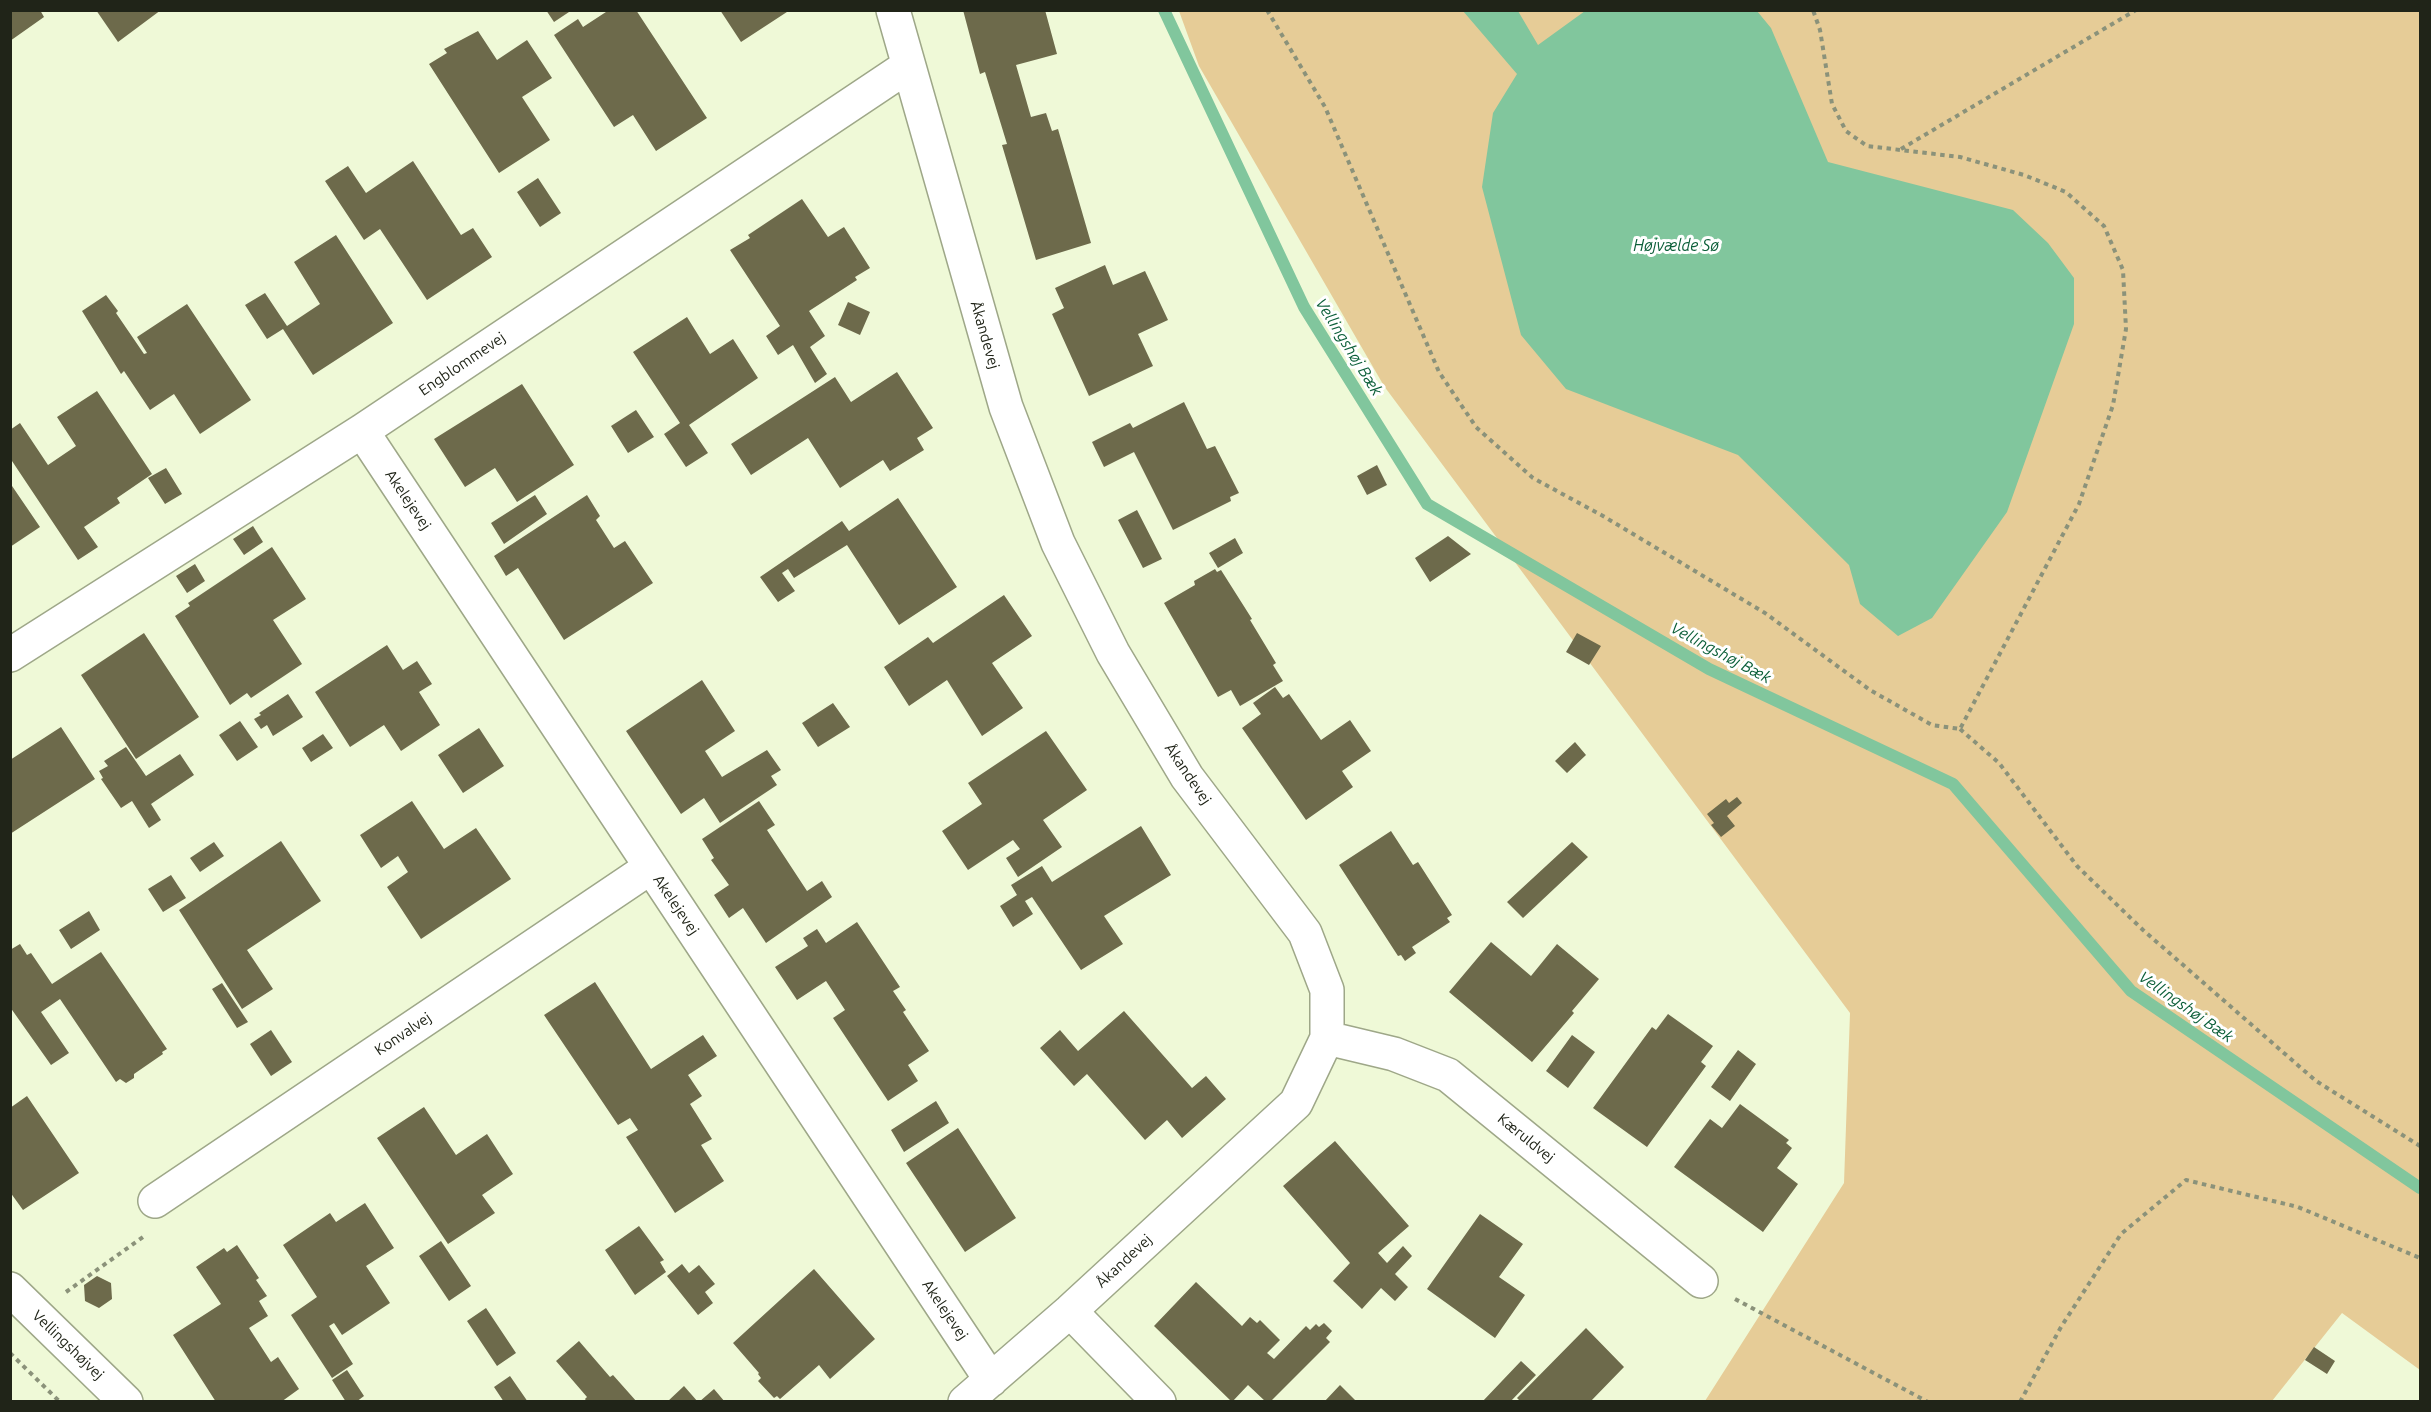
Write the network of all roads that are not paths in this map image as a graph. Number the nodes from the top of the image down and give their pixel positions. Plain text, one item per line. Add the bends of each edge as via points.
1 (893, 10) edge
2 (908, 66) junction
3 (362, 431) junction
4 (10, 655) edge
5 (651, 867) junction
6 (1328, 1038) junction
7 (155, 1201) road end
8 (1701, 1281) road end
9 (10, 1289) edge
10 (1070, 1311) junction
11 (991, 1380) junction
12 (126, 1401) edge
13 (965, 1401) edge
14 (1159, 1401) edge

1 - 2 street, Åkandevej
2 - 3 street, Engblommevej
2 - 6 street, Åkandevej via 1006,407 1058,543 1113,653 1187,777 1305,933 1327,990
3 - 4 street, Engblommevej
3 - 5 street, Akelejevej
5 - 7 street, Konvalvej
5 - 11 street, Akelejevej
6 - 8 street, Kæruldvej via 1394,1054 1448,1075
6 - 10 street, Åkandevej via 1296,1103
9 - 12 street, Vellingshøjvej
10 - 11 street, Åkandevej
10 - 14 street
11 - 13 street, Åkandevej

